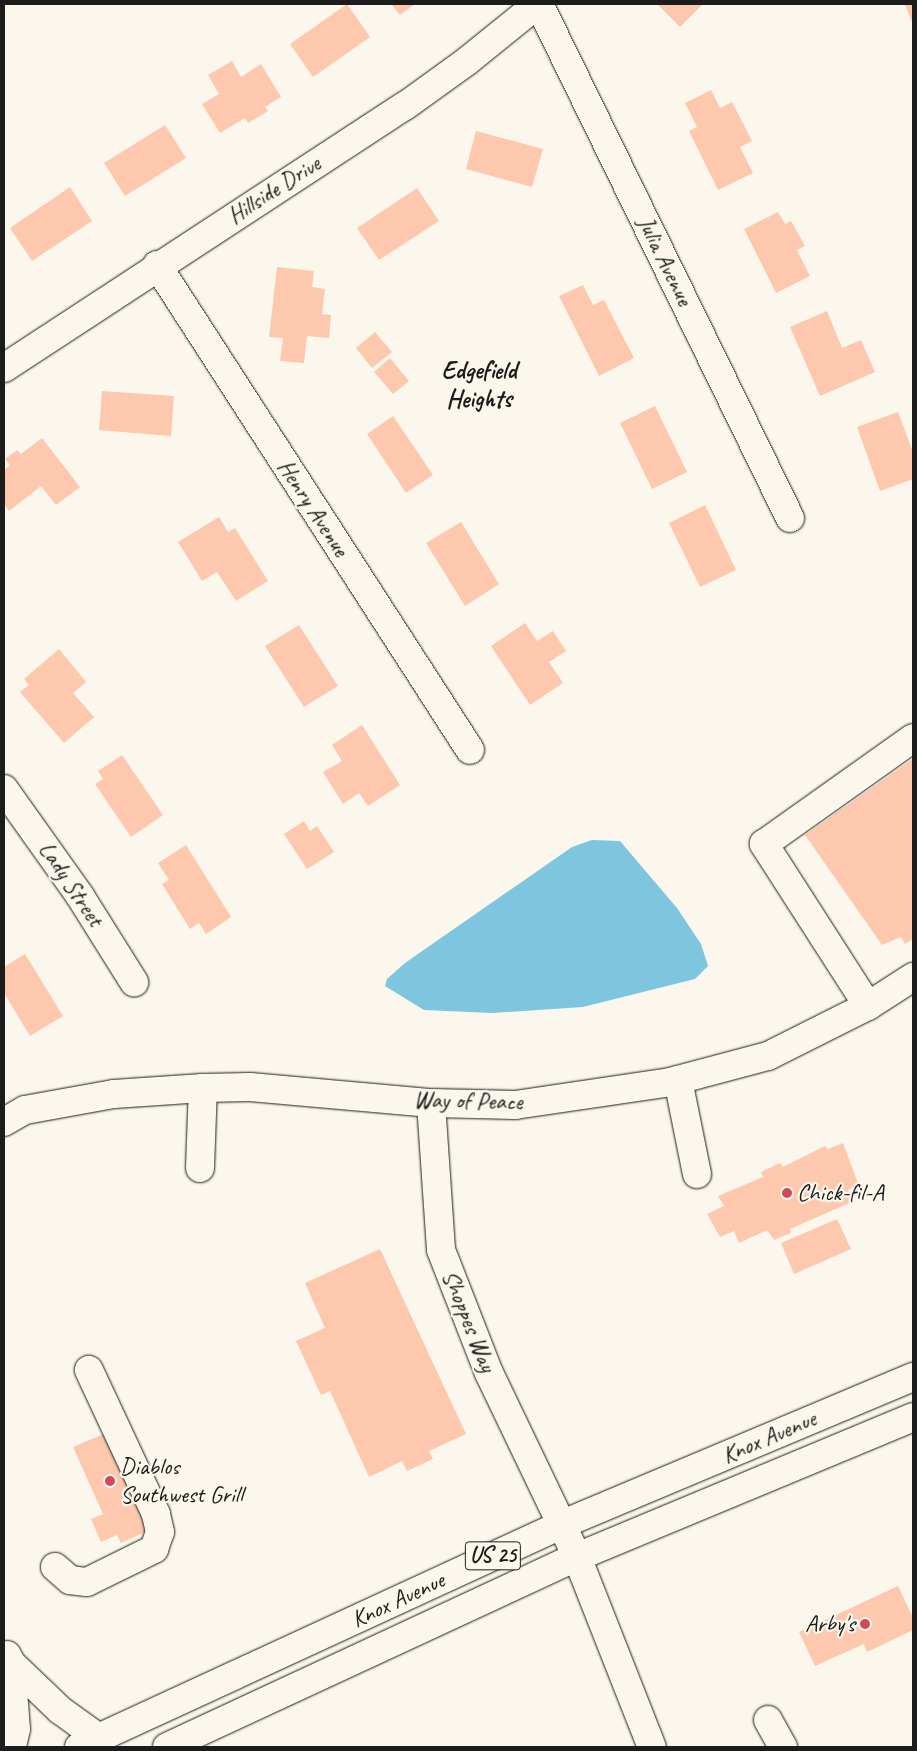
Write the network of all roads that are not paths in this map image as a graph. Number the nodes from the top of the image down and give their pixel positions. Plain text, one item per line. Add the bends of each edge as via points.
1 (538, 4) edge
2 (157, 265) junction
3 (4, 368) edge
4 (790, 518) dead end
5 (913, 738) edge
6 (470, 750) dead end
7 (4, 789) edge
8 (913, 977) edge
9 (134, 982) dead end
10 (868, 1006) junction
11 (678, 1080) junction
12 (203, 1088) junction
13 (431, 1103) junction
14 (4, 1122) edge
15 (200, 1168) dead end
16 (697, 1174) dead end
17 (89, 1370) dead end
18 (913, 1377) edge
19 (913, 1417) edge
20 (563, 1524) junction
21 (578, 1557) junction
22 (55, 1566) dead end
23 (8, 1655) edge
24 (768, 1720) dead end
25 (89, 1743) edge
26 (12, 1747) edge
27 (167, 1747) edge
28 (652, 1747) edge
29 (783, 1747) edge

1 - 2 street, Hillside Drive via 405,106
1 - 4 street, Julia Avenue
2 - 3 street, Hillside Drive
2 - 6 street, Henry Avenue
5 - 10 street via 764,844
7 - 9 street, Lady Street via 80,896
8 - 10 street, Way of Peace
10 - 11 street, Way of Peace via 768,1056
11 - 13 street, Way of Peace via 516,1105
11 - 16 street
12 - 13 street, Way of Peace via 250,1087
12 - 14 street, Way of Peace via 114,1094 25,1110
12 - 15 street
13 - 20 street, Shoppes Way via 441,1250 489,1373
17 - 22 street via 156,1514 160,1532 154,1549 87,1582 70,1580
18 - 20 street, Knox Avenue / US 25
19 - 21 street, Knox Avenue / US 25
20 - 21 street, Shoppes Way
20 - 25 street, Knox Avenue / US 25
21 - 27 street, Knox Avenue / US 25
21 - 28 street, Shoppes Way
23 - 25 street
23 - 26 street via 16,1729
24 - 29 street

